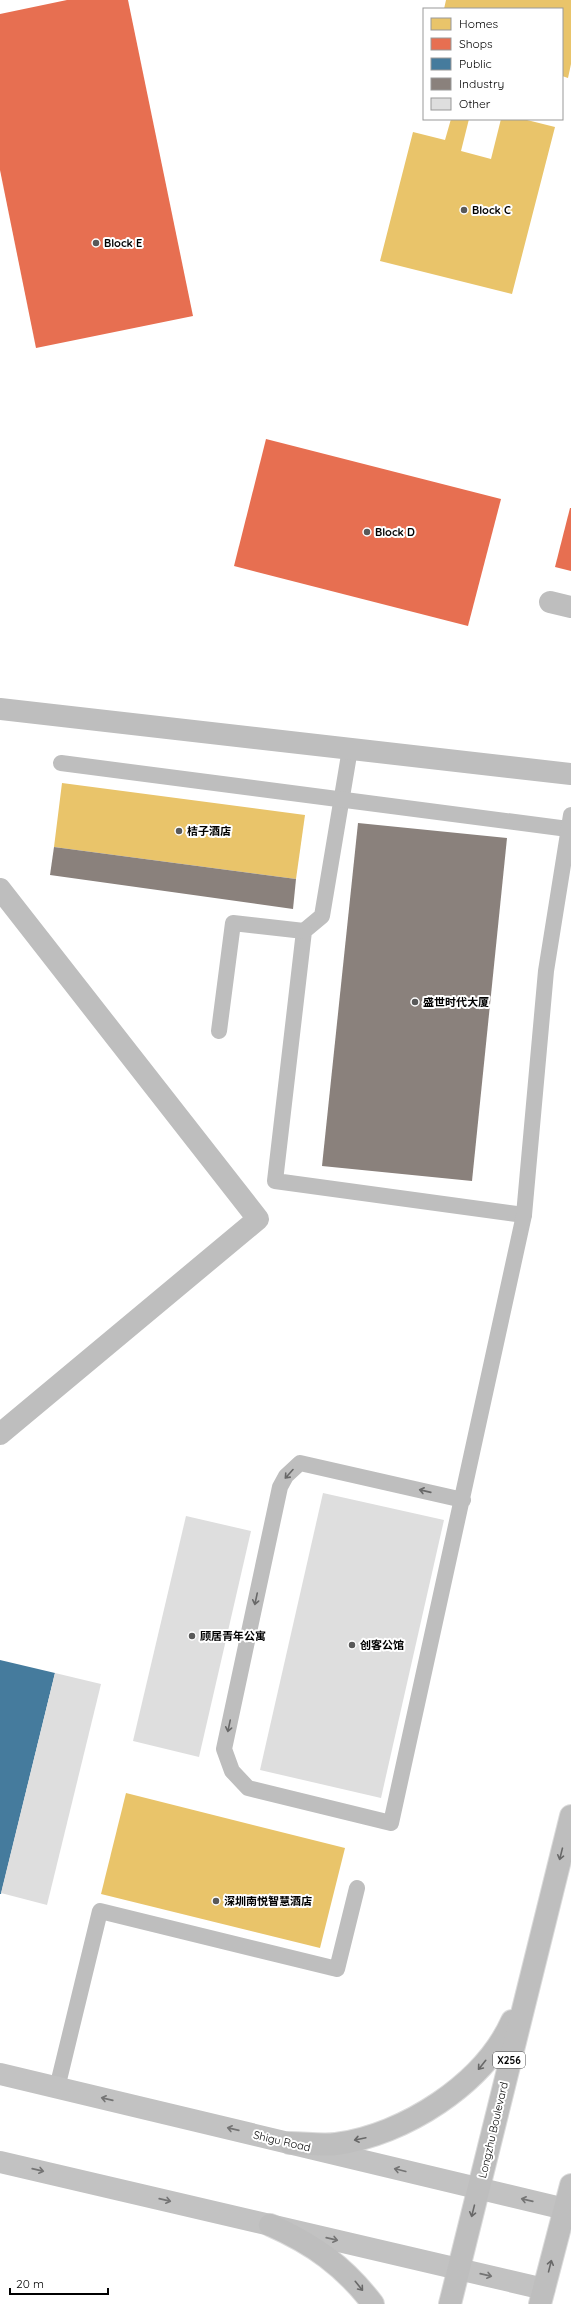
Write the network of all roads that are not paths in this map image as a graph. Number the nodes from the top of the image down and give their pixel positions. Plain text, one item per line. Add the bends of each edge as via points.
1 (550, 602) dead end
2 (571, 607) edge
3 (0, 709) edge
4 (350, 749) junction
5 (60, 763) dead end
6 (571, 774) edge
7 (341, 801) junction
8 (569, 822) edge
9 (0, 889) edge
10 (304, 931) junction
11 (219, 1031) dead end
12 (524, 1215) junction
13 (0, 1434) edge
14 (463, 1500) junction
15 (571, 1816) edge
16 (356, 1888) dead end
17 (528, 1983) junction
18 (0, 2074) edge
19 (57, 2088) junction
20 (290, 2143) junction
21 (0, 2162) edge
22 (571, 2185) edge
23 (479, 2188) junction
24 (565, 2209) junction
25 (270, 2224) junction
26 (459, 2269) junction
27 (542, 2296) edge
28 (373, 2304) edge
29 (450, 2304) edge

1 - 2 street
3 - 4 street
4 - 6 street
4 - 7 lane
5 - 7 lane
7 - 8 lane
7 - 10 lane via 322,916
8 - 12 lane via 546,971
9 - 13 street via 258,1219
10 - 11 lane via 233,923
10 - 12 lane via 275,1181
12 - 14 lane
14 -> 14 lane via 300,1463 286,1476 280,1487 224,1749 232,1771 248,1788 391,1823
15 -> 17 street, Longzhu Boulevard / X256
16 - 19 lane via 337,1969 100,1912
17 -> 20 street via 506,2033 480,2069 445,2098 410,2120 372,2136 335,2144
17 - 23 street, Longzhu Boulevard / X256
18 - 19 main road, Shigu Road
20 -> 19 main road, Shigu Road
23 -> 20 main road, Shigu Road
21 -> 25 main road
22 - 24 street
24 -> 23 main road, Shigu Road
23 -> 26 street, Longzhu Boulevard / X256
27 -> 24 street
25 -> 26 main road
25 -> 28 street via 303,2240 331,2260 356,2282
26 -> 27 main road
26 - 29 street, Longzhu Boulevard / X256

